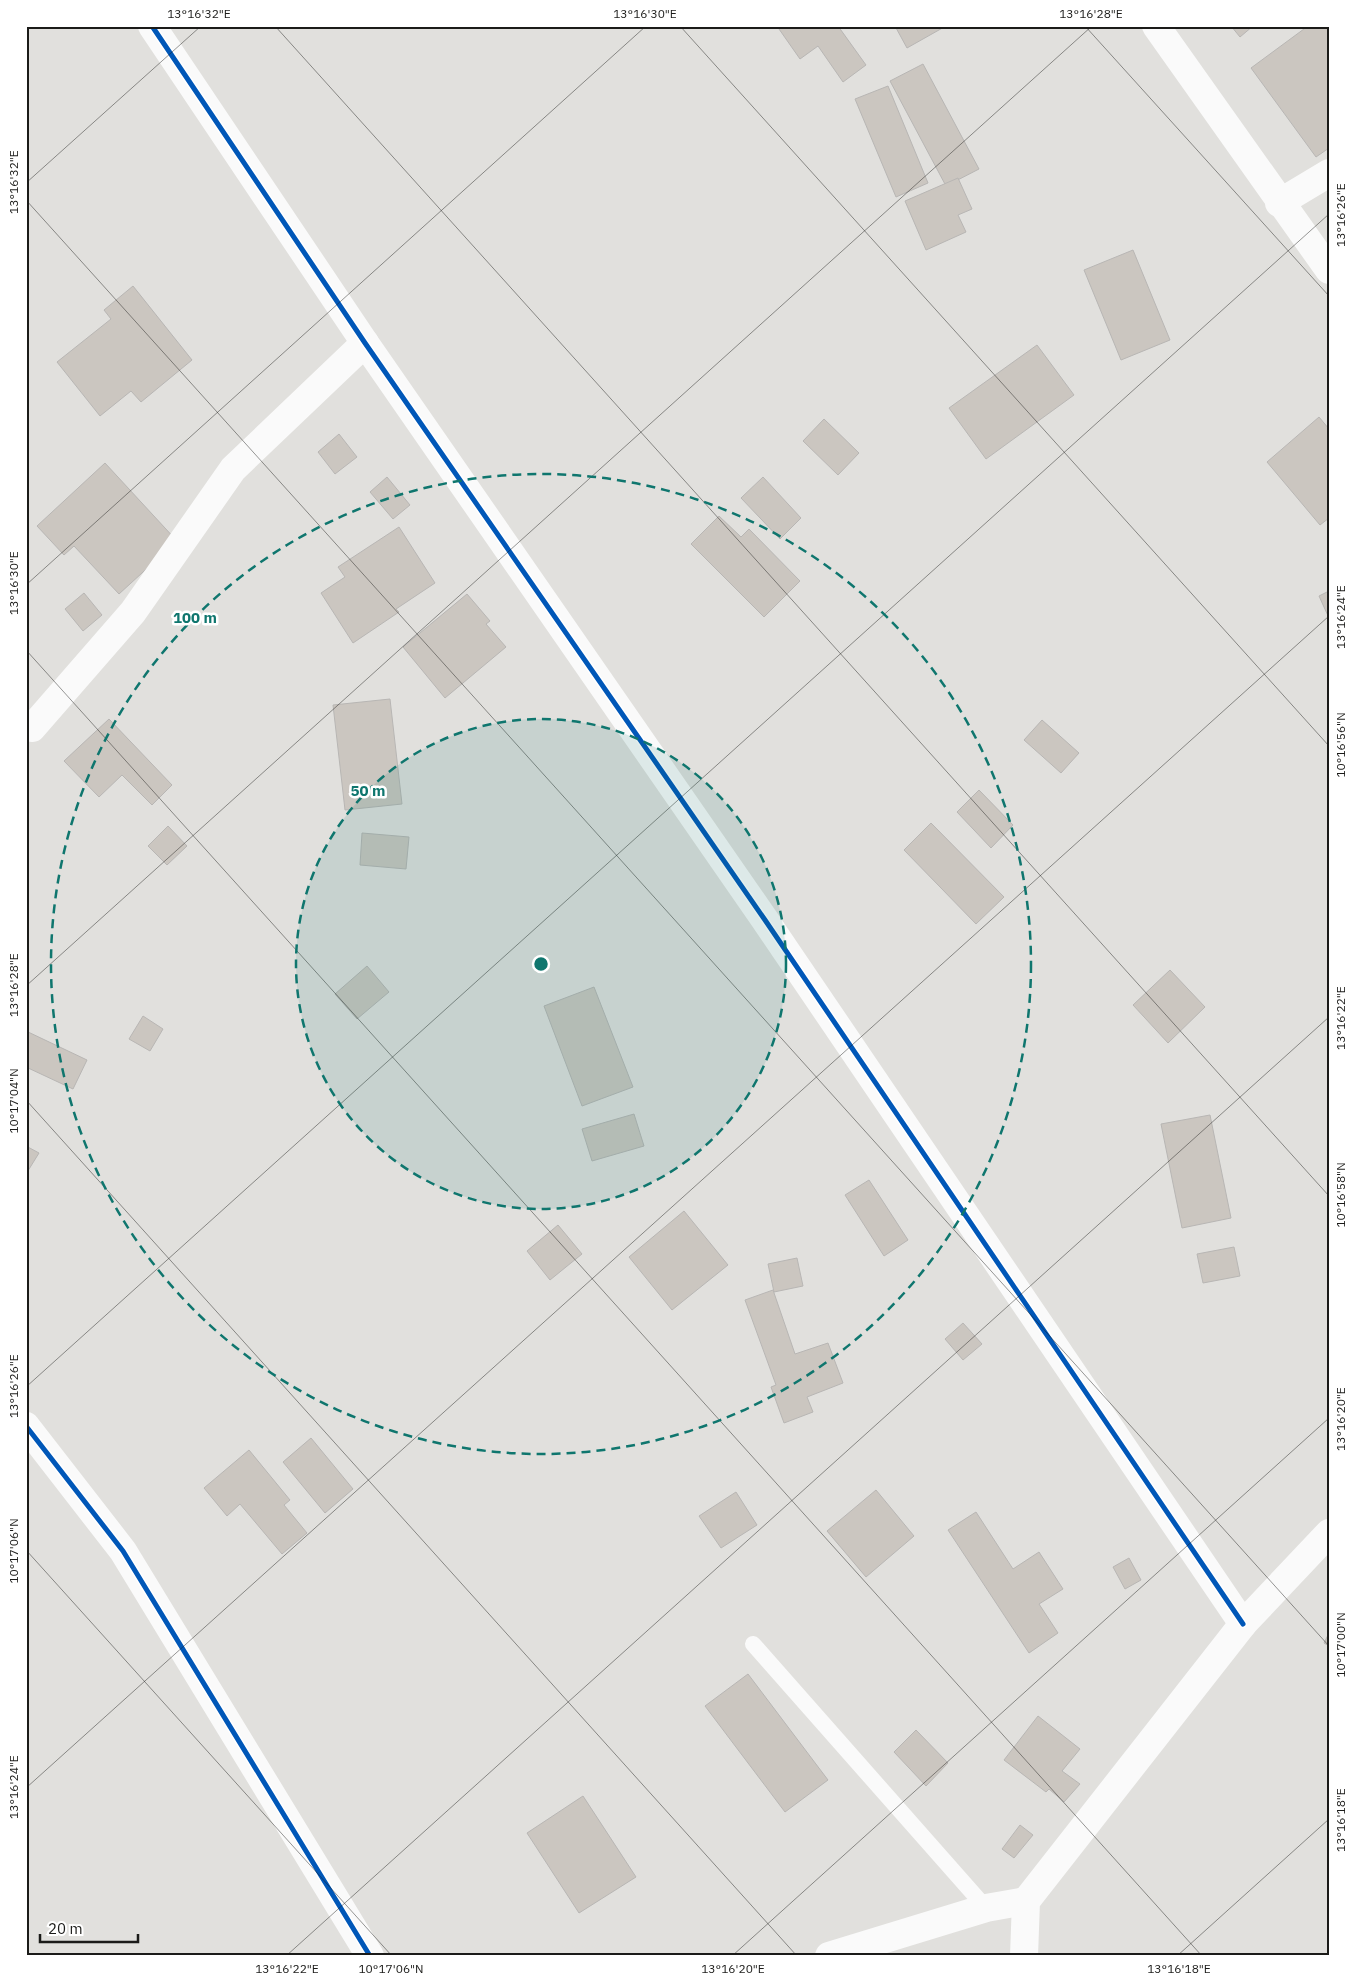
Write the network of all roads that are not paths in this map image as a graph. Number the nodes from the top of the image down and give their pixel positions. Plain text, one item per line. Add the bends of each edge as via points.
1 (152, 26) edge
2 (1156, 26) edge
3 (1329, 173) edge
4 (1279, 203) junction
5 (1329, 270) edge
6 (365, 343) junction
7 (32, 728) dead end
8 (26, 1426) edge
9 (1329, 1533) edge
10 (1243, 1624) junction
11 (753, 1644) dead end
12 (1026, 1901) junction
13 (986, 1908) junction
14 (370, 1956) edge
15 (829, 1956) edge
16 (1024, 1956) edge

1 - 6 street
2 - 4 street
3 - 4 street
4 - 5 street
6 - 7 street via 233,469 133,612
6 - 10 street via 765,920
8 - 14 street via 123,1551
9 - 10 street
10 - 12 street
11 - 13 lane
12 - 13 street
12 - 16 street
13 - 15 street

